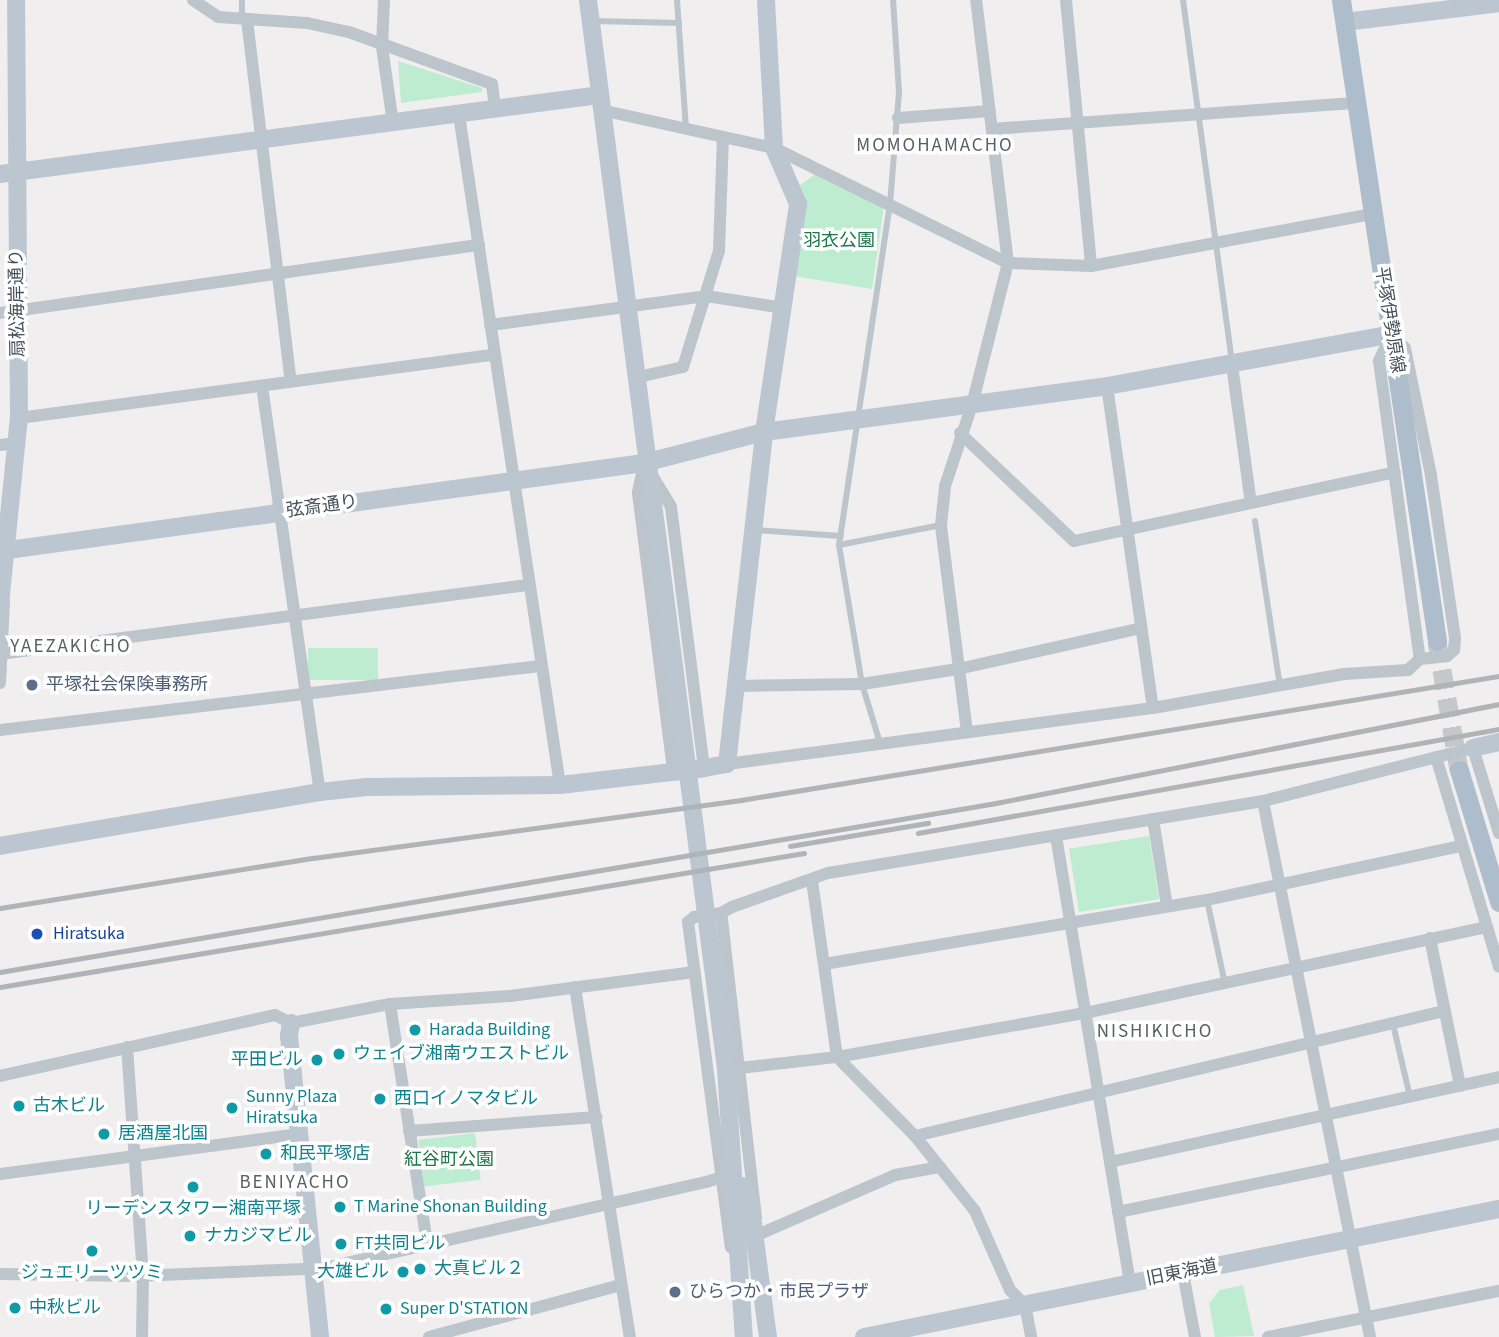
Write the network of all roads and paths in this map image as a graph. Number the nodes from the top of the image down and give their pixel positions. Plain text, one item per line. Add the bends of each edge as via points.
1 (16, 0) edge
2 (193, 0) edge
3 (242, 0) edge
4 (384, 0) edge
5 (588, 0) edge
6 (677, 0) edge
7 (766, 0) edge
8 (893, 0) edge
9 (976, 0) edge
10 (1066, 0) edge
11 (1183, 0) edge
12 (1341, 0) edge
13 (1489, 3) edge
14 (1422, 6) edge
15 (244, 19) junction
16 (591, 21) junction
17 (1345, 22) junction
18 (679, 23) junction
19 (382, 47) junction
20 (600, 102) junction
21 (1354, 103) junction
22 (495, 110) junction
23 (990, 111) junction
24 (1199, 114) junction
25 (459, 115) junction
26 (898, 118) junction
27 (393, 123) junction
28 (1077, 123) junction
29 (686, 130) junction
30 (992, 130) junction
31 (723, 137) junction
32 (261, 139) junction
33 (774, 148) junction
34 (8, 173) edge
35 (890, 204) junction
36 (1371, 214) junction
37 (1216, 243) junction
38 (479, 245) junction
39 (1008, 263) junction
40 (1091, 266) junction
41 (277, 272) junction
42 (706, 296) junction
43 (626, 306) junction
44 (784, 308) junction
45 (20, 310) junction
46 (0, 313) edge
47 (490, 325) junction
48 (1392, 334) junction
49 (495, 355) junction
50 (1232, 365) junction
51 (634, 378) junction
52 (291, 382) junction
53 (262, 386) junction
54 (1107, 386) junction
55 (972, 405) junction
56 (19, 418) junction
57 (858, 418) junction
58 (764, 432) junction
59 (960, 433) junction
60 (9, 444) edge
61 (645, 463) junction
62 (1395, 472) junction
63 (513, 481) junction
64 (1251, 503) junction
65 (281, 512) junction
66 (1255, 521) dead end
67 (941, 525) junction
68 (1130, 528) junction
69 (753, 530) junction
70 (841, 536) junction
71 (839, 545) junction
72 (4, 551) edge
73 (528, 585) junction
74 (2, 602) edge
75 (294, 617) junction
76 (1141, 628) junction
77 (1437, 641) tunnel mouth
78 (1, 654) edge
79 (1420, 659) junction
80 (540, 666) junction
81 (958, 669) junction
82 (0, 683) edge
83 (862, 684) junction
84 (736, 686) junction
85 (1280, 688) junction
86 (304, 693) junction
87 (1153, 708) junction
88 (0, 730) edge
89 (967, 732) junction
90 (1499, 742) edge
91 (880, 743) junction
92 (1473, 748) junction
93 (1436, 757) junction
94 (727, 764) junction
95 (704, 768) junction
96 (1459, 770) tunnel mouth
97 (673, 772) junction
98 (560, 785) junction
99 (320, 792) junction
100 (1263, 801) junction
101 (1153, 819) junction
102 (1499, 834) edge
103 (1056, 836) junction
104 (0, 846) edge
105 (1461, 846) junction
106 (812, 881) junction
107 (1280, 886) junction
108 (1207, 900) junction
109 (1499, 902) edge
110 (1167, 906) junction
111 (721, 912) junction
112 (1070, 922) junction
113 (1485, 927) junction
114 (1430, 938) junction
115 (824, 964) junction
116 (1499, 967) edge
117 (1296, 968) junction
118 (694, 972) junction
119 (1225, 984) junction
120 (575, 987) junction
121 (390, 1004) junction
122 (1444, 1011) junction
123 (1085, 1013) junction
124 (291, 1023) junction
125 (1393, 1023) junction
126 (1311, 1042) junction
127 (127, 1047) junction
128 (837, 1057) junction
129 (740, 1068) junction
130 (0, 1076) edge
131 (1499, 1077) edge
132 (1460, 1086) junction
133 (1098, 1093) junction
134 (1410, 1097) junction
135 (1326, 1115) junction
136 (596, 1117) junction
137 (409, 1131) junction
138 (299, 1134) junction
139 (1499, 1134) edge
140 (915, 1136) junction
141 (733, 1152) junction
142 (136, 1155) junction
143 (1110, 1162) junction
144 (940, 1167) junction
145 (1336, 1168) junction
146 (0, 1174) edge
147 (719, 1178) junction
148 (608, 1205) junction
149 (1499, 1209) edge
150 (1118, 1212) junction
151 (754, 1230) junction
152 (1350, 1239) junction
153 (427, 1244) junction
154 (313, 1269) junction
155 (1183, 1273) junction
156 (0, 1274) edge
157 (143, 1275) junction
158 (1130, 1283) junction
159 (620, 1285) junction
160 (1499, 1291) edge
161 (740, 1300) junction
162 (1025, 1305) junction
163 (1367, 1317) junction
164 (142, 1337) edge
165 (320, 1337) edge
166 (429, 1337) edge
167 (630, 1337) edge
168 (744, 1337) edge
169 (768, 1337) edge
170 (864, 1337) edge
171 (1031, 1337) edge
172 (1195, 1337) edge
173 (1268, 1337) edge
174 (1370, 1337) edge

1 - 34 street, 扇松海岸通り
2 - 15 street via 218,17
3 - 15 lane
4 - 19 street
5 - 16 street
6 - 18 lane
7 - 33 street
8 - 26 lane
9 - 23 street
10 - 28 street
11 - 24 lane
12 - 17 main road, 平塚伊勢原線
13 - 14 street
14 - 17 street
15 - 19 street via 307,23
15 - 32 street
16 - 18 lane
16 - 20 street
17 - 21 main road, 平塚伊勢原線
18 - 29 lane
19 - 22 street via 492,84
19 - 27 street
20 - 22 street
20 - 29 street
20 - 43 street
21 - 24 street
21 - 36 main road, 平塚伊勢原線
22 - 25 street
23 - 26 street
23 - 30 street
24 - 28 street
24 - 37 lane
25 - 27 street
25 - 38 street
26 - 35 lane
27 - 32 street
28 - 30 street
28 - 40 street
29 - 31 street
30 - 39 street
31 - 33 street
31 - 42 street via 719,251
32 - 34 street
32 - 41 street
33 - 35 street
33 - 44 street via 798,204
34 - 45 street, 扇松海岸通り
35 - 39 street
35 - 57 lane
36 - 37 street
36 - 48 main road, 平塚伊勢原線
37 - 40 street
37 - 50 lane
38 - 41 street
38 - 47 street
39 - 40 street
39 - 55 street
41 - 45 street
41 - 52 street
42 - 43 street
42 - 44 street
42 - 51 street via 683,367
43 - 47 street
43 - 51 street
44 - 58 street
45 - 46 street
45 - 56 street, 扇松海岸通り
47 - 49 street
48 - 50 street, 弦斎通り
48 - 62 street via 1379,361
48 - 77 main road, 平塚伊勢原線
48 - 79 street via 1405,348 1411,374 1455,638 1454,650 1447,656
49 - 52 street
49 - 63 street
50 - 54 street, 弦斎通り
50 - 64 street
51 - 61 street
52 - 53 street
53 - 56 street
53 - 65 street
54 - 55 street, 弦斎通り
54 - 68 street
55 - 57 street, 弦斎通り
55 - 59 street
56 - 60 street, 扇松海岸通り
57 - 58 street, 弦斎通り
57 - 70 lane
58 - 61 street, 弦斎通り
58 - 69 street
59 - 67 street via 945,486
59 - 68 street via 1068,538 1074,541
60 - 72 street, 扇松海岸通り
61 - 63 street, 弦斎通り
61 - 95 street via 671,507
61 - 97 street via 638,493
61 - 141 street
62 - 64 street
62 - 79 street
63 - 65 street, 弦斎通り
63 - 73 street
64 - 68 street
65 - 72 street, 弦斎通り
65 - 75 street
66 - 85 lane
67 - 71 lane
67 - 81 street
68 - 76 street
69 - 70 lane
69 - 84 street
70 - 71 lane
71 - 83 lane
72 - 74 street, 扇松海岸通り
73 - 75 street
73 - 80 street
74 - 78 street
75 - 78 street
75 - 86 street
76 - 81 street
76 - 87 street
78 - 82 street
79 - 85 street via 1408,670 1344,674
80 - 86 street
80 - 98 street
81 - 83 street
81 - 89 street
83 - 84 street
83 - 91 lane
84 - 94 street
85 - 87 street
86 - 88 street
86 - 99 street
87 - 89 street
89 - 91 street
90 - 92 street
91 - 94 street
92 - 93 street
92 - 102 street
93 - 100 street
93 - 105 street
94 - 95 street
95 - 97 street, bridge
96 - 109 main road
97 - 98 street
98 - 99 street via 367,786
99 - 104 street
100 - 101 street
100 - 107 street
101 - 103 street
101 - 110 street
103 - 106 street via 828,873
103 - 112 street
105 - 107 street
105 - 113 street
106 - 111 street
106 - 115 street
107 - 108 street
107 - 117 street
108 - 110 street
108 - 119 lane
110 - 112 street
111 - 118 street, bridge via 688,922
111 - 129 street
112 - 115 street
112 - 123 street
113 - 114 street
113 - 116 street
114 - 117 street
114 - 122 street
115 - 128 street
117 - 119 street
117 - 126 street
118 - 120 street
118 - 147 street
119 - 123 street
120 - 121 street
120 - 136 street
121 - 124 street
121 - 137 street
122 - 125 street
122 - 132 street
123 - 128 street
123 - 133 street
124 - 127 street via 275,1015
124 - 138 street
125 - 126 street
125 - 134 lane
126 - 133 street
126 - 135 street
127 - 130 street
127 - 142 street
128 - 129 street
128 - 140 street
129 - 151 street via 757,1215
131 - 132 street
132 - 134 street
133 - 140 street
133 - 143 street
134 - 135 street
135 - 143 street
135 - 145 street
136 - 137 street
136 - 148 street
137 - 153 street
138 - 142 street
138 - 154 street
139 - 145 street
140 - 144 street
141 - 147 street
141 - 151 street
141 - 161 street
142 - 146 street
142 - 157 street
143 - 150 street
144 - 151 street via 895,1175
144 - 162 street via 975,1211 1010,1290
145 - 150 street
145 - 152 street
147 - 148 street
147 - 161 street
148 - 153 street
148 - 159 street
149 - 152 street, 旧東海道
150 - 158 street
151 - 169 street
152 - 155 street, 旧東海道
152 - 163 street
153 - 154 street
154 - 157 street
154 - 165 street
155 - 158 street, 旧東海道
155 - 172 street
156 - 157 street
157 - 164 street
158 - 162 street, 旧東海道
159 - 166 street
159 - 167 street
160 - 163 street
161 - 168 street
162 - 170 street, 旧東海道
162 - 171 street
163 - 173 street
163 - 174 street

